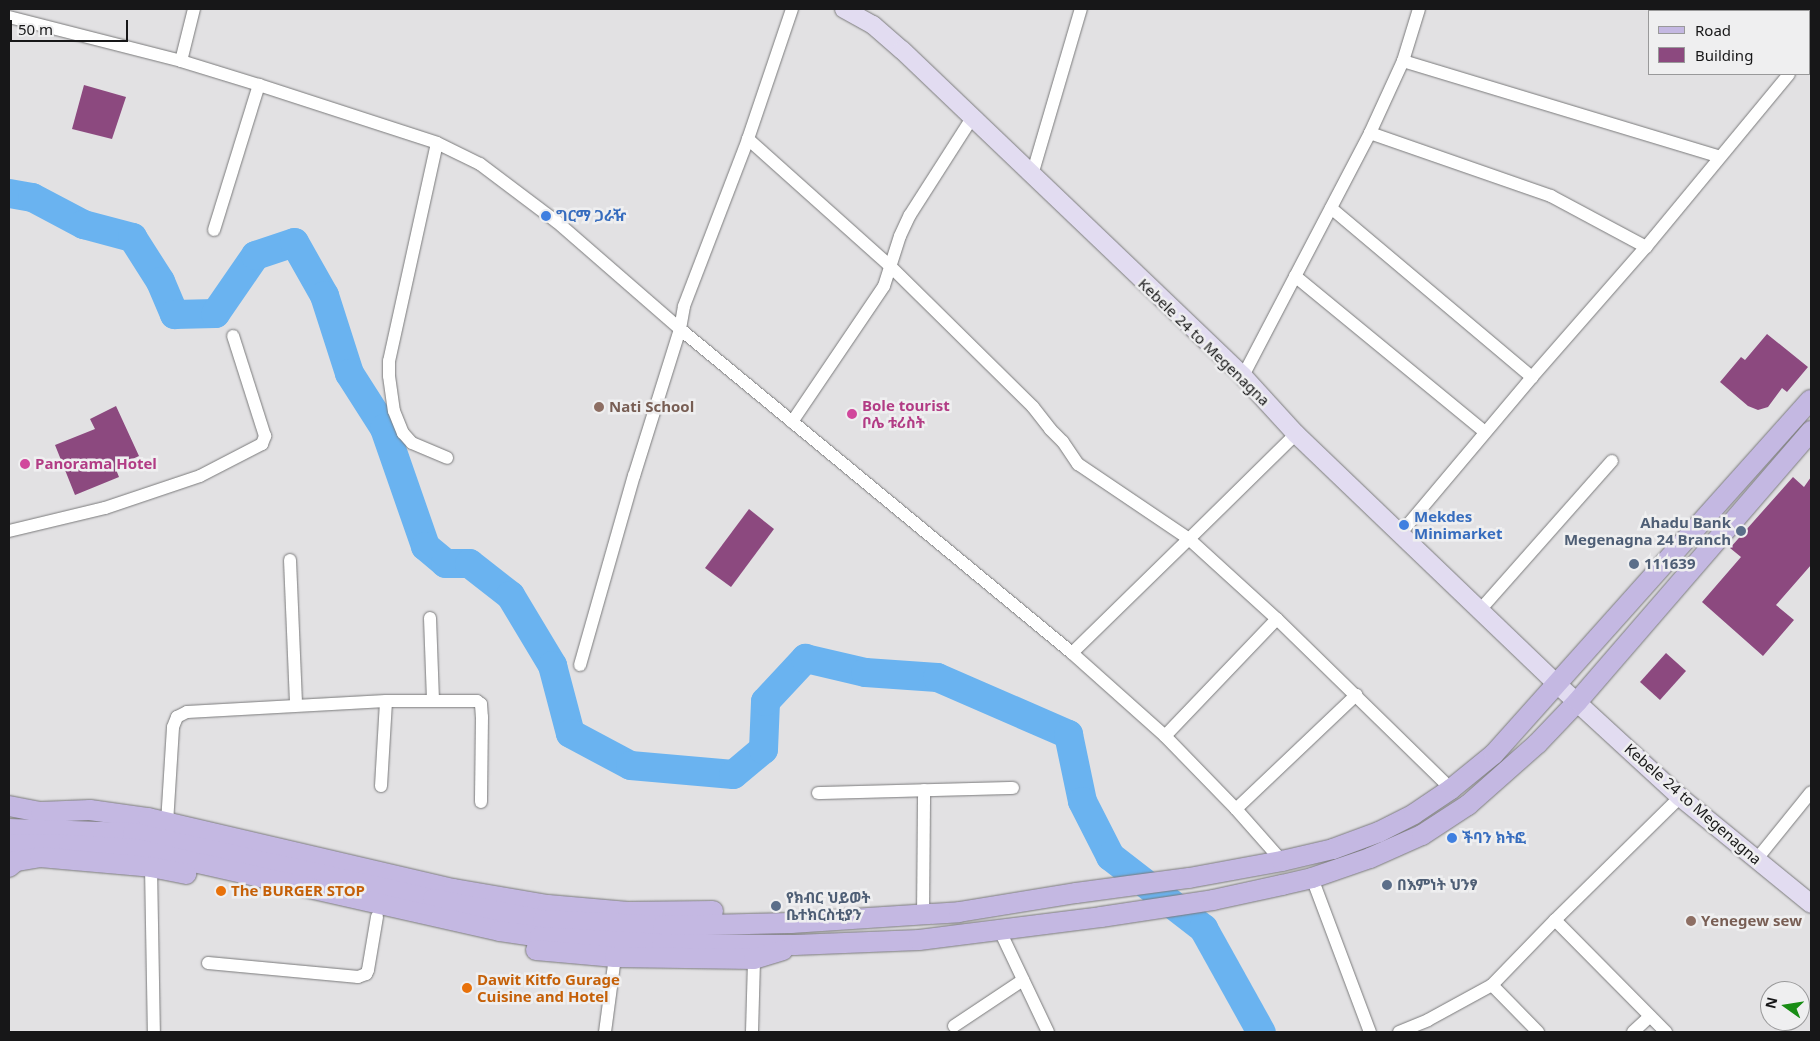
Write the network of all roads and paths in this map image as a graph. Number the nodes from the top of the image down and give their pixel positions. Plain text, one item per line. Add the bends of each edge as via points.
1 (194, 9) edge
2 (792, 9) edge
3 (844, 9) edge
4 (1082, 9) edge
5 (1419, 9) edge
6 (9, 18) edge
7 (181, 61) junction
8 (1403, 61) junction
9 (1788, 75) edge
10 (259, 84) junction
11 (972, 118) junction
12 (1370, 133) junction
13 (748, 139) junction
14 (438, 143) junction
15 (1720, 158) junction
16 (1032, 175) junction
17 (1331, 208) junction
18 (214, 230) dead end
19 (1646, 247) junction
20 (889, 265) junction
21 (1295, 276) junction
22 (680, 329) junction
23 (233, 336) dead end
24 (1243, 376) junction
25 (1532, 377) junction
26 (1811, 400) edge
27 (792, 422) junction
28 (1811, 431) edge
29 (1485, 432) junction
30 (1296, 434) junction
31 (447, 458) dead end
32 (1612, 461) dead end
33 (9, 531) edge
34 (1400, 534) junction
35 (1189, 539) junction
36 (290, 560) dead end
37 (1480, 610) junction
38 (430, 618) dead end
39 (1277, 619) junction
40 (1072, 653) junction
41 (580, 665) dead end
42 (1557, 684) junction
43 (1356, 695) junction
44 (386, 701) junction
45 (433, 701) junction
46 (1578, 701) junction
47 (296, 704) junction
48 (1165, 736) junction
49 (381, 786) dead end
50 (1013, 788) dead end
51 (1451, 788) junction
52 (924, 790) junction
53 (1811, 792) edge
54 (818, 793) dead end
55 (1680, 797) junction
56 (481, 802) dead end
57 (9, 806) edge
58 (1236, 808) junction
59 (168, 823) junction
60 (9, 829) edge
61 (11, 858) edge
62 (1756, 860) junction
63 (1282, 861) junction
64 (151, 867) junction
65 (1312, 878) junction
66 (1129, 886) junction
67 (1811, 904) edge
68 (1134, 912) junction
69 (923, 916) junction
70 (376, 917) junction
71 (1555, 920) junction
72 (791, 923) junction
73 (541, 929) junction
74 (1000, 932) junction
75 (795, 944) junction
76 (615, 957) junction
77 (754, 959) junction
78 (208, 963) dead end
79 (1023, 980) junction
80 (1492, 985) junction
81 (1650, 1016) junction
82 (954, 1026) dead end
83 (1429, 1026) edge
84 (154, 1032) edge
85 (605, 1032) edge
86 (752, 1032) edge
87 (1048, 1032) edge
88 (1370, 1032) edge
89 (1399, 1032) edge
90 (1538, 1032) edge
91 (1633, 1032) edge
92 (1666, 1032) edge

1 - 7 street
2 - 13 street
3 - 11 main road, Kebele 24 to Megenagna via 873,26
4 - 16 street
5 - 8 street
6 - 7 street
7 - 10 street
8 - 12 street
8 - 15 street
9 - 15 street
10 - 14 street
10 - 18 street
11 - 16 main road, Kebele 24 to Megenagna
11 - 20 street via 910,215
12 - 17 street
12 - 19 street via 1551,196
13 - 20 street
13 - 22 street via 684,306
14 - 22 street via 480,164 557,222
14 - 31 street via 389,361 389,376 394,411 403,433 412,443
15 - 19 street
16 - 24 main road, Kebele 24 to Megenagna
17 - 21 street
17 - 25 street
19 - 25 street
20 - 27 street via 884,286
20 - 35 street via 1034,407 1078,464
21 - 24 street
21 - 29 street
22 - 27 street
22 - 41 street
23 - 33 street via 265,436 262,444 200,476 105,508
24 - 30 main road, Kebele 24 to Megenagna
25 - 29 street
26 - 42 main road
27 - 40 street
28 - 46 main road
29 - 34 street
30 - 34 main road, Kebele 24 to Megenagna
30 - 35 street
32 - 37 street
34 - 37 main road, Kebele 24 to Megenagna
35 - 39 street
35 - 40 street
36 - 47 street
37 - 42 main road, Kebele 24 to Megenagna
38 - 45 street
39 - 43 street
39 - 48 street
40 - 48 street
42 - 46 main road, Kebele 24 to Megenagna
42 - 51 main road via 1494,754
43 - 51 street
43 - 58 street
44 - 45 street
44 - 47 street
44 - 49 street
45 - 56 street via 477,701 480,704
46 - 55 main road, Kebele 24 to Megenagna
46 - 65 main road via 1537,744 1468,805 1422,836
47 - 59 street via 187,712 178,717 173,727
48 - 58 street
50 - 52 street
51 - 63 main road via 1414,814 1379,832 1333,849
52 - 54 street
52 - 69 street
53 - 62 street
55 - 62 main road, Kebele 24 to Megenagna
55 - 71 street
57 - 59 main road via 41,812 90,810
58 - 63 street
59 - 72 main road via 454,889 548,905 628,912 748,911
60 - 73 main road via 133,834 415,895
61 - 64 main road via 40,857
61 - 73 main road via 69,844 136,849 363,902
62 - 67 main road, Kebele 24 to Megenagna
63 - 66 main road
64 - 70 main road
64 - 84 street
65 - 68 main road via 1213,900
65 - 88 street
66 - 68 main road
66 - 69 main road
68 - 74 main road
69 - 72 main road
70 - 76 main road via 526,949
70 - 78 street via 368,970 358,977
71 - 80 street
71 - 81 street
72 - 73 main road
73 - 75 main road via 662,944
74 - 75 main road via 919,940
74 - 79 street
75 - 77 main road via 778,953
76 - 77 main road
76 - 85 street
77 - 86 street
79 - 82 street
79 - 87 street
80 - 83 street
80 - 90 street
81 - 91 street
81 - 92 street
83 - 89 street

